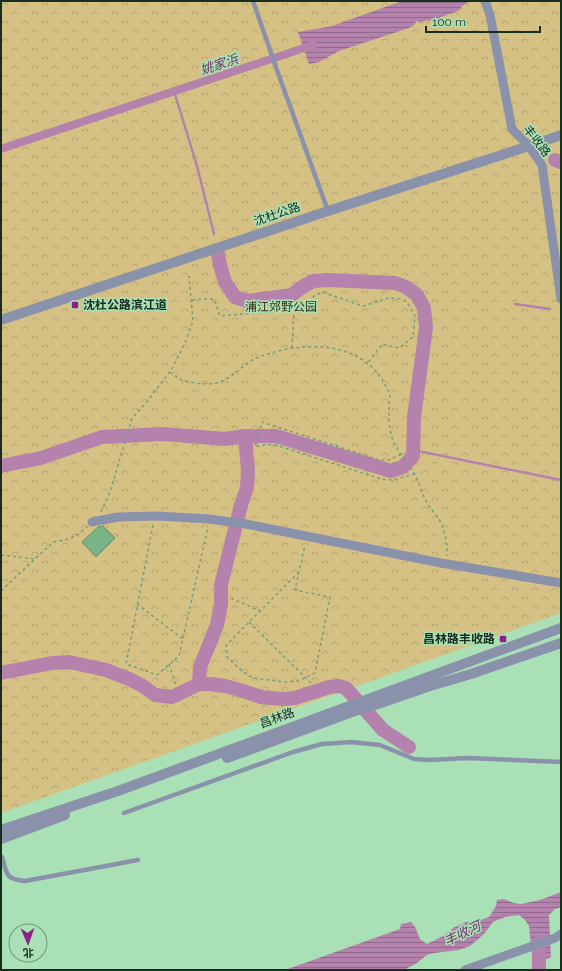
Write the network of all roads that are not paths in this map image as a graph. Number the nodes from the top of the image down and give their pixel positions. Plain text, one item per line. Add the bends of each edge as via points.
1 (253, 1) edge
2 (485, 1) edge
3 (561, 135) edge
4 (529, 146) junction
5 (328, 211) junction
6 (561, 299) edge
7 (1, 320) edge
8 (92, 522) road end
9 (561, 583) edge
10 (561, 628) edge
11 (561, 643) edge
12 (373, 702) junction
13 (350, 709) junction
14 (561, 762) edge
15 (124, 813) dead end
16 (1, 830) edge
17 (1, 839) edge
18 (2, 857) edge
19 (138, 860) dead end
20 (558, 936) edge
21 (465, 970) edge

1 - 5 lane
2 - 4 street, 丰收路 via 490,15 512,129
3 - 4 street, 沈杜公路
4 - 5 street, 沈杜公路
4 - 6 street, 丰收路 via 542,165
5 - 7 street, 沈杜公路
8 - 9 street via 118,517 154,516 209,519
10 - 12 street, 昌林路
11 - 12 street, 昌林路 via 471,674
12 - 13 street, 昌林路
13 - 16 street, 昌林路
13 - 17 street, 昌林路 via 253,749
14 - 15 lane via 467,758 414,759 380,745 351,742 322,744
18 - 19 lane via 8,875 15,880 25,881
20 - 21 street

